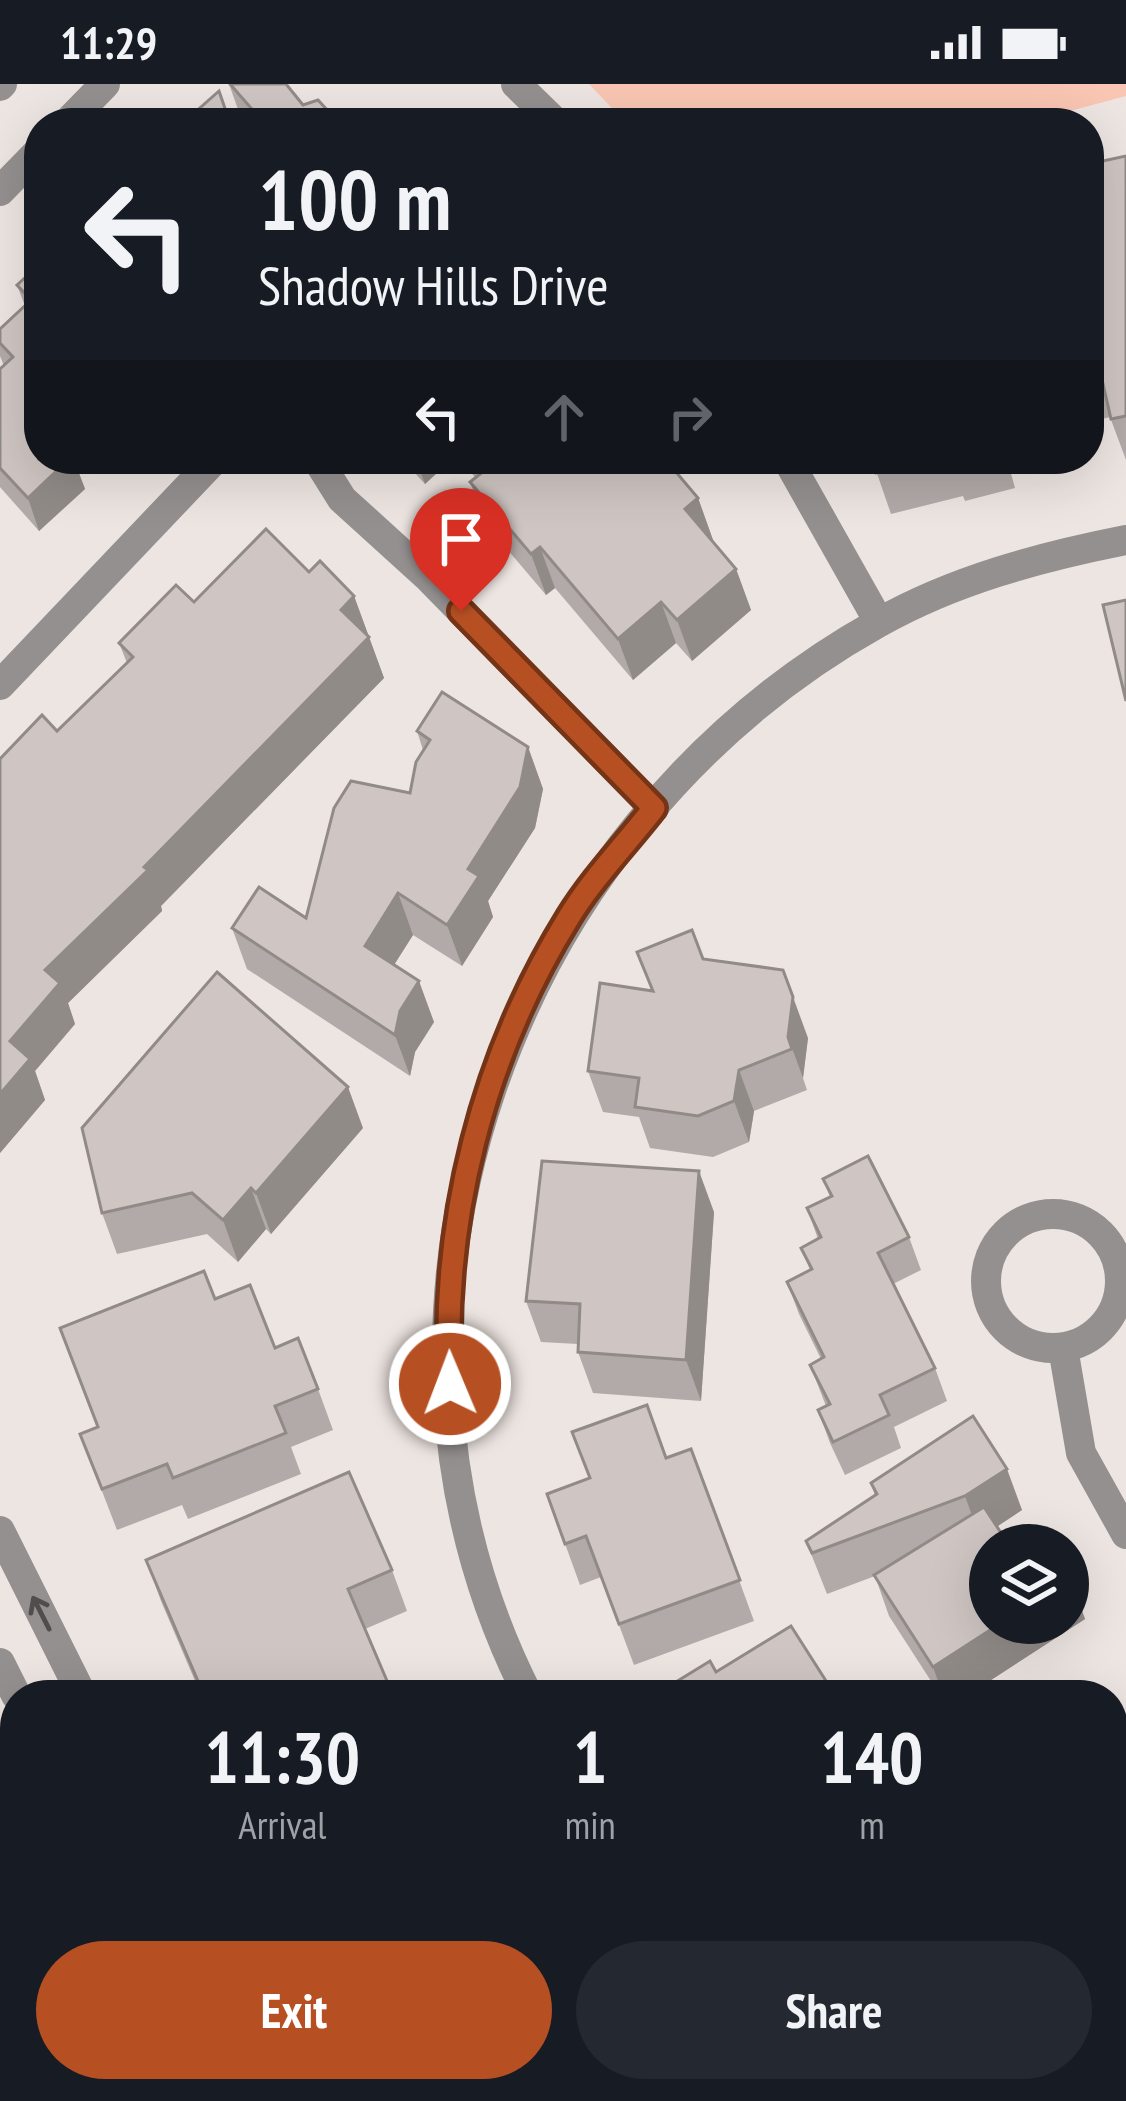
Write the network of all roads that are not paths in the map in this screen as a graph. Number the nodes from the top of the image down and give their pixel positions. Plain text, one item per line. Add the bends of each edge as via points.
1 (105, 84) edge
2 (516, 84) edge
3 (82, 108) edge
4 (541, 108) edge
5 (24, 166) edge
6 (0, 191) edge
7 (201, 474) edge
8 (326, 474) edge
9 (795, 474) edge
10 (1126, 540) edge
11 (879, 622) junction
12 (0, 685) edge
13 (654, 808) junction
14 (1063, 1348) junction
15 (0, 1531) edge
16 (1126, 1534) edge
17 (74, 1680) edge
18 (522, 1680) edge

1 - 3 street
2 - 4 street
5 - 6 street
7 - 12 street
8 - 13 street
9 - 11 street
10 - 11 street via 971,580
11 - 13 street via 776,691
13 - 18 street via 570,914 514,1022 457,1218 449,1293 453,1435 492,1611
14 - 14 street via 1101,1328 1113,1310 1119,1268 1098,1231 1059,1214 1038,1215 999,1239 988,1259 990,1304 1018,1339
14 - 16 street via 1081,1453
17 -> 15 street

